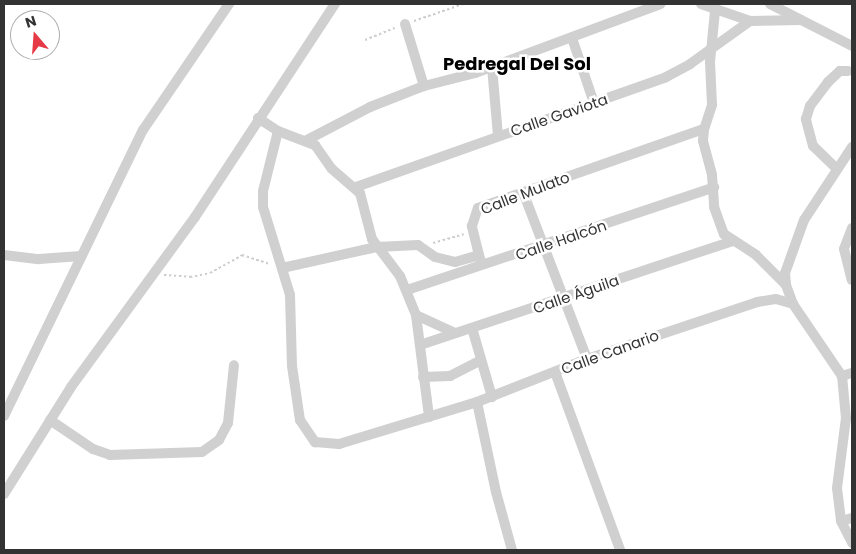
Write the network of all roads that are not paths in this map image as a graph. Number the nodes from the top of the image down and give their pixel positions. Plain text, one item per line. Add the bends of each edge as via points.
1 (229, 4) edge
2 (334, 4) edge
3 (660, 4) edge
4 (701, 4) edge
5 (770, 4) edge
6 (714, 11) junction
7 (802, 20) junction
8 (750, 21) junction
9 (405, 24) dead end
10 (572, 38) junction
11 (852, 46) edge
12 (712, 48) junction
13 (492, 68) junction
14 (851, 70) edge
15 (424, 86) junction
16 (594, 103) junction
17 (258, 118) junction
18 (704, 129) junction
19 (278, 131) junction
20 (498, 136) junction
21 (308, 140) junction
22 (852, 147) edge
23 (837, 169) junction
24 (356, 187) junction
25 (714, 187) junction
26 (523, 192) junction
27 (851, 232) edge
28 (732, 242) junction
29 (377, 246) junction
30 (544, 246) junction
31 (4, 255) edge
32 (479, 255) junction
33 (82, 256) junction
34 (482, 266) junction
35 (282, 268) junction
36 (852, 280) edge
37 (786, 285) junction
38 (407, 290) junction
39 (563, 299) junction
40 (793, 304) junction
41 (416, 315) junction
42 (472, 328) junction
43 (454, 333) junction
44 (420, 345) junction
45 (587, 360) junction
46 (480, 361) junction
47 (234, 366) dead end
48 (555, 372) junction
49 (847, 375) edge
50 (423, 377) junction
51 (492, 397) junction
52 (478, 402) junction
53 (4, 416) edge
54 (429, 417) junction
55 (50, 420) junction
56 (848, 440) edge
57 (4, 494) edge
58 (852, 518) edge
59 (841, 521) junction
60 (852, 543) edge
61 (512, 550) edge
62 (620, 550) edge

1 - 33 street via 132,151
2 - 17 street
3 - 10 street
4 - 6 street
5 - 7 street
6 - 8 street
6 - 12 street
7 - 8 street
7 - 11 street
8 - 12 street, Calle Gaviota
9 - 15 street
10 - 13 street
10 - 16 street
12 - 16 street, Calle Gaviota via 666,77
12 - 18 street via 712,105
13 - 15 street
13 - 20 street
14 - 23 street via 840,71 828,82 813,101 806,119 813,146
15 - 21 street via 370,108
16 - 20 street, Calle Gaviota
17 - 19 street
17 - 55 street via 214,189
18 - 25 street
18 - 26 street, Calle Mulato
19 - 21 street
19 - 35 street via 263,190 263,207
20 - 24 street, Calle Gaviota
21 - 24 street via 332,169
22 - 23 street
23 - 37 street via 795,239 785,273
24 - 29 street via 369,231
25 - 28 street via 718,222
25 - 30 street, Calle Halcón
26 - 30 street
26 - 32 street, Calle Mulato via 478,208 472,226
27 - 36 street via 844,249
28 - 37 street via 756,255
28 - 39 street, Calle Águila
29 - 32 street via 418,246 435,257 455,262
29 - 35 street
29 - 38 street via 393,265
30 - 34 street, Calle Halcón
30 - 39 street
31 - 33 street via 39,259
32 - 34 street
33 - 53 street
34 - 38 street, Calle Halcón
35 - 54 street, Calle Canario via 293,313 292,366 296,401 300,420 315,442 338,444
37 - 40 street
38 - 41 street
39 - 42 street, Calle Águila
39 - 45 street
40 - 45 street, Calle Canario via 776,299 757,302
40 - 49 street
41 - 43 street
41 - 44 street
42 - 43 street, Calle Águila
42 - 46 street
43 - 44 street, Calle Águila
44 - 50 street
45 - 48 street, Calle Canario
46 - 50 street via 450,376
46 - 51 street
47 - 55 street via 228,423 219,440 202,452 110,455 93,448
48 - 51 street, Calle Canario
48 - 62 street
49 - 56 street
50 - 54 street
51 - 52 street, Calle Canario
52 - 54 street, Calle Canario
52 - 61 street via 496,492
55 - 57 street
56 - 59 street via 837,471
58 - 59 street
59 - 60 street

